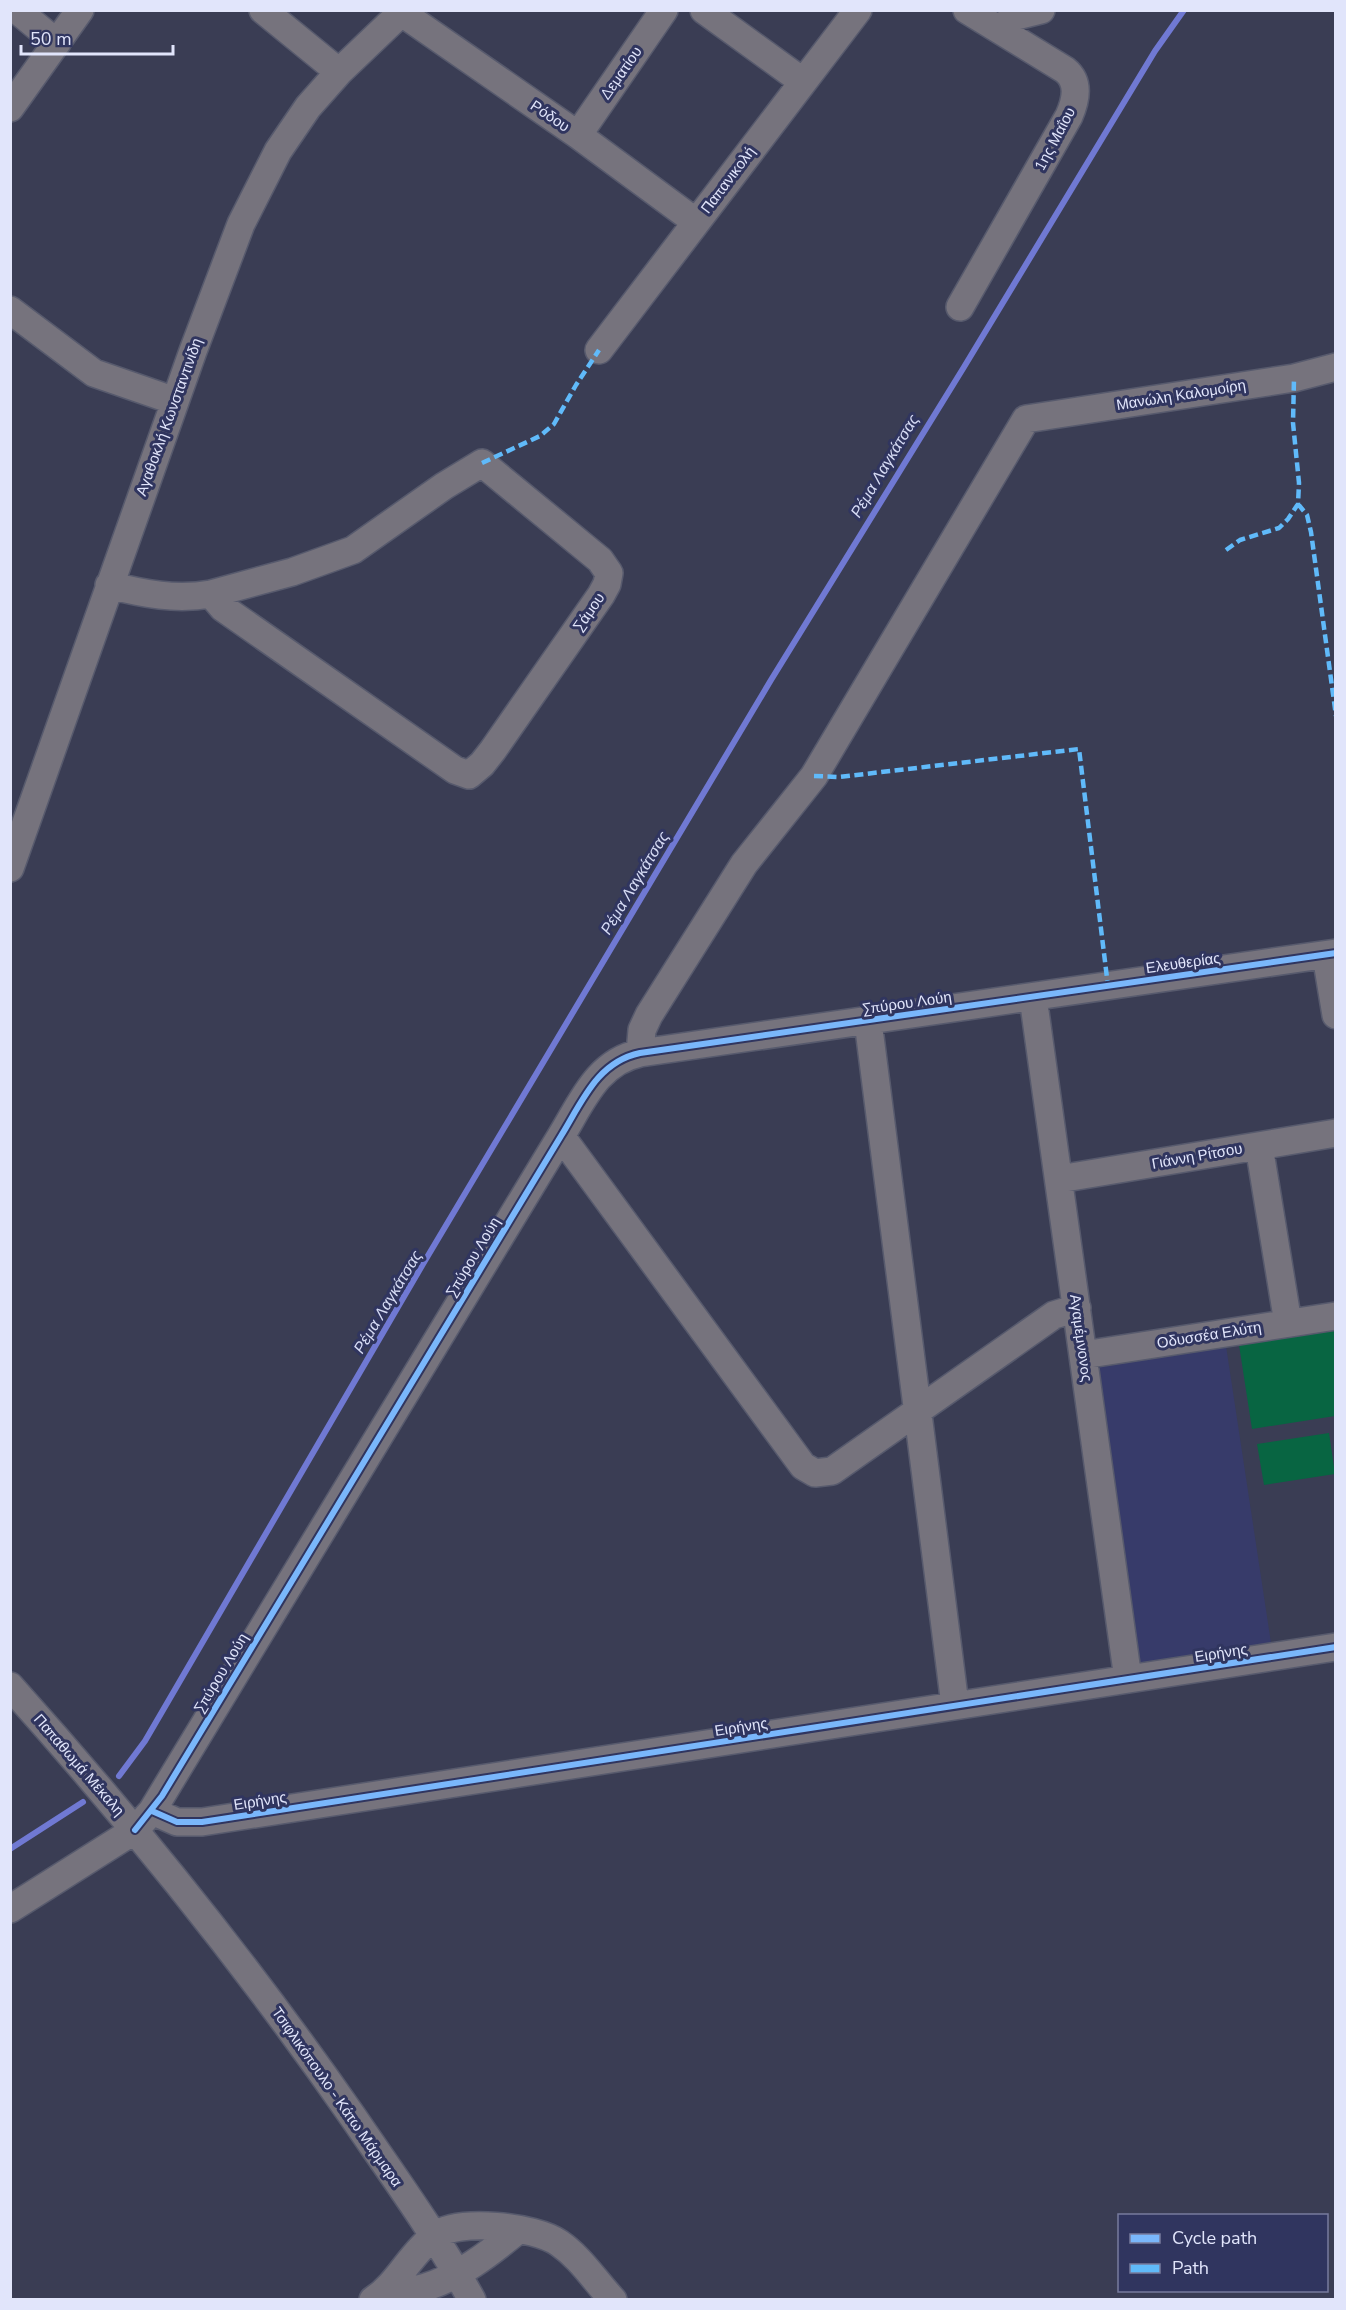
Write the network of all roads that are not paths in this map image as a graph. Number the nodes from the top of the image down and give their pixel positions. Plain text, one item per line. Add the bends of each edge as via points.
1 (17, 10) edge
2 (80, 10) edge
3 (263, 10) edge
4 (664, 10) edge
5 (704, 10) edge
6 (858, 10) edge
7 (967, 10) edge
8 (1041, 10) edge
9 (403, 12) edge
10 (1000, 30) junction
11 (57, 43) junction
12 (339, 72) junction
13 (802, 81) junction
14 (10, 108) edge
15 (578, 135) junction
16 (696, 222) junction
17 (960, 307) dead end
18 (10, 310) edge
19 (599, 350) dead end
20 (1335, 367) edge
21 (175, 401) junction
22 (109, 585) junction
23 (212, 594) junction
24 (10, 868) edge
25 (1331, 954) edge
26 (1033, 997) junction
27 (1335, 1016) edge
28 (868, 1021) junction
29 (640, 1053) junction
30 (1335, 1133) edge
31 (561, 1136) junction
32 (1259, 1146) junction
33 (1059, 1179) junction
34 (1077, 1308) junction
35 (1335, 1316) edge
36 (1288, 1323) junction
37 (1083, 1355) junction
38 (918, 1409) junction
39 (1335, 1647) edge
40 (1128, 1679) junction
41 (10, 1686) edge
42 (955, 1705) junction
43 (143, 1820) junction
44 (192, 1901) joint
45 (10, 1910) edge
46 (518, 2230) junction
47 (434, 2236) junction
48 (457, 2272) junction
49 (379, 2296) edge
50 (472, 2300) edge
51 (614, 2300) edge

1 - 11 street
2 - 11 street
3 - 12 street
4 - 15 street, Δεματίου
5 - 13 street
6 - 13 street, Παπανικολή
7 - 10 street, 1ης Μαΐου
8 - 10 street via 1013,17
9 - 12 street, Αγαθοκλή Κωνσταντινίδη
9 - 15 street, Ρόδου
10 - 17 street, 1ης Μαΐου via 1070,74 1075,85 1074,103
11 - 14 street
12 - 21 street, Αγαθοκλή Κωνσταντινίδη via 293,128 253,198
13 - 16 street, Παπανικολή
15 - 16 street, Ρόδου
16 - 19 street, Παπανικολή
18 - 21 street via 94,373
20 - 29 street, Μανώλη Καλομοίρη via 1294,378 1026,419 814,776 744,864 649,1015 642,1030
21 - 22 street, Αγαθοκλή Κωνσταντινίδη
22 - 23 street, Σάμου via 165,597
22 - 24 street, Αγαθοκλή Κωνσταντινίδη
23 - 23 street, Σάμου via 223,608 455,770 469,775 493,750 601,595 609,573 600,560 482,463 353,550
25 - 26 street, Ελευθερίας
25 - 27 street
26 - 28 street, Σπύρου Λούη
26 - 33 street, Αγαμέμνονoς
28 - 29 street, Σπύρου Λούη
28 - 38 street
29 - 31 street, Σπύρου Λούη via 621,1059 602,1073
30 - 32 street, Γιάννη Ρίτσου
31 - 38 street via 806,1469 819,1474 832,1470
31 - 43 street, Σπύρου Λούη
32 - 33 street, Γιάννη Ρίτσου
32 - 36 street
33 - 34 street, Αγαμέμνονoς
34 - 37 street, Αγαμέμνονoς
34 - 38 street via 1054,1315
35 - 36 street, Οδυσσέα Ελύτη
36 - 37 street, Οδυσσέα Ελύτη
37 - 40 street, Αγαμέμνονoς
38 - 42 street
39 - 40 street, Ειρήνης
40 - 42 street, Ειρήνης
41 - 43 street, Παπαθωμά Μέκαλη
42 - 43 street, Ειρήνης via 202,1822
43 - 44 street, Παπαθωμά Μέκαλη
43 - 45 street
44 - 47 street, Τσιφλικόπουλο - Κάτω Μάρμαρα via 319,2069
46 - 47 street via 462,2228
46 - 48 street
46 - 51 street via 558,2242
47 - 48 street, Τσιφλικόπουλο - Κάτω Μάρμαρα
47 - 49 street
48 - 49 street via 423,2288
48 - 50 street, Τσιφλικόπουλο - Κάτω Μάρμαρα

